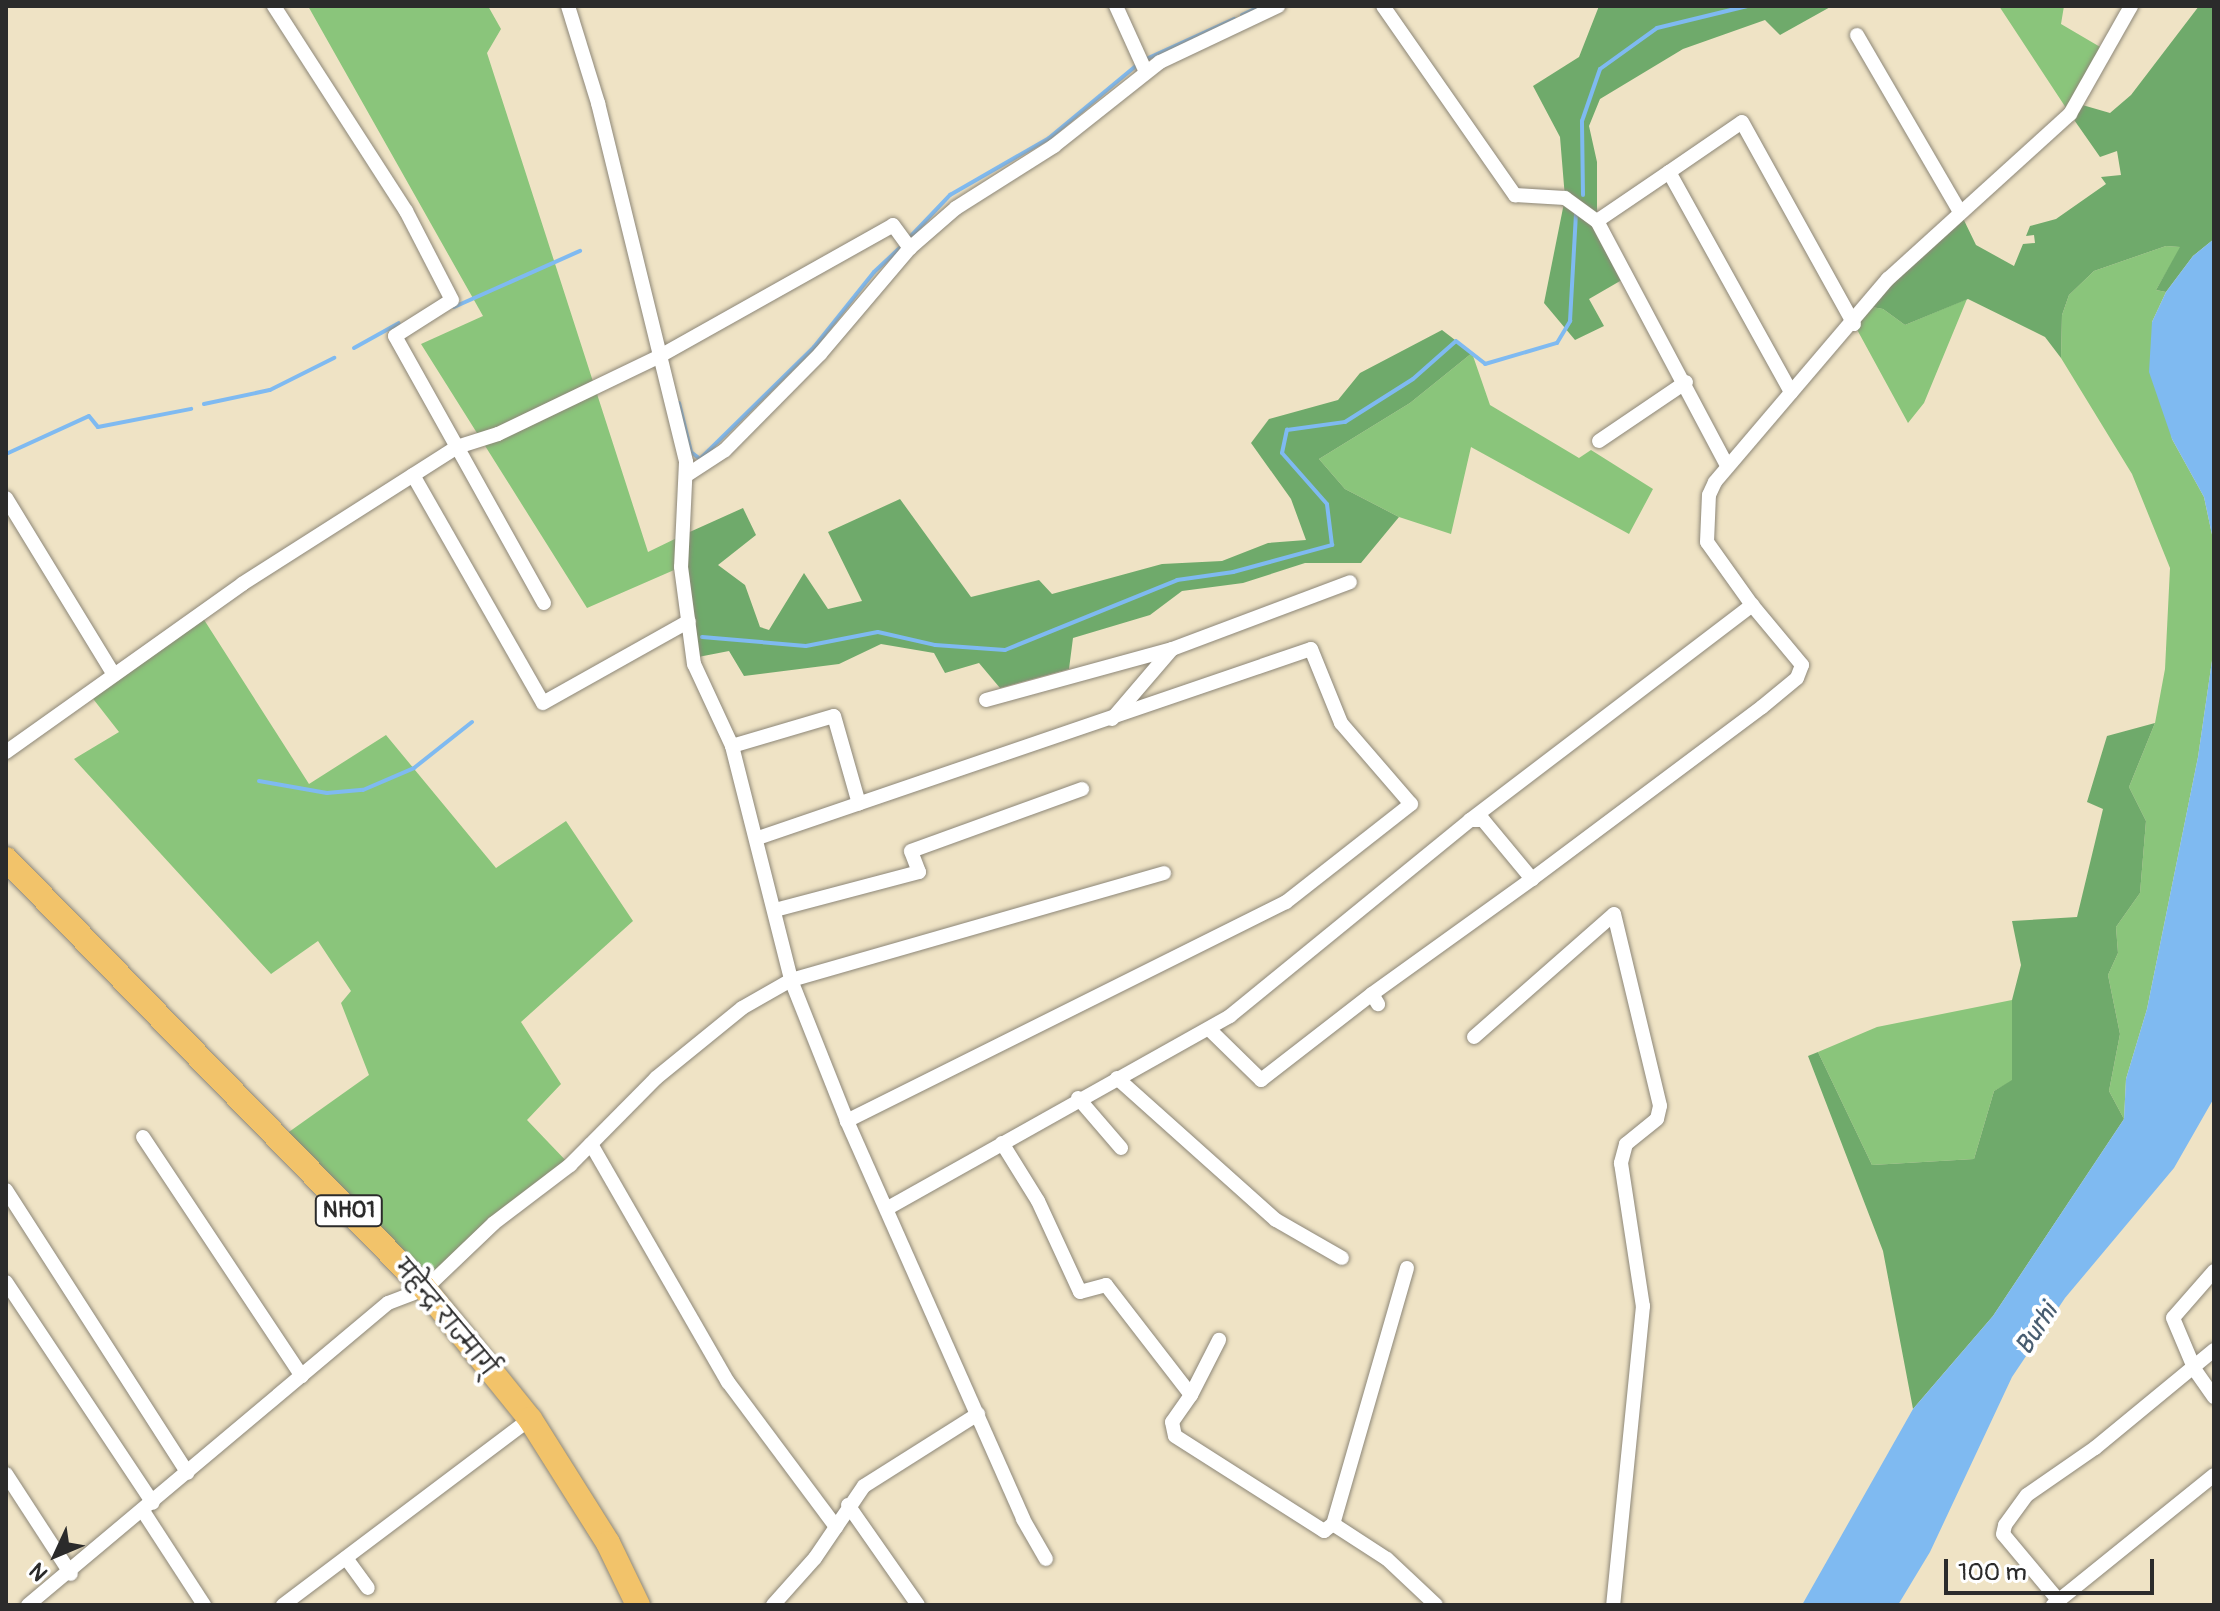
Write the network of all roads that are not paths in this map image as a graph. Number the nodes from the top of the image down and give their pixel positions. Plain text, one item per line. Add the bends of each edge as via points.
1 (274, 6) edge
2 (568, 6) edge
3 (1116, 6) edge
4 (1278, 6) edge
5 (1383, 6) edge
6 (2131, 6) edge
7 (1857, 35) dead end
8 (1146, 72) junction
9 (1669, 172) junction
10 (1960, 212) junction
11 (1597, 221) junction
12 (910, 248) junction
13 (1854, 324) junction
14 (660, 356) junction
15 (1686, 382) junction
16 (1791, 392) junction
17 (1599, 441) dead end
18 (457, 447) junction
19 (1727, 465) junction
20 (413, 475) junction
21 (687, 475) junction
22 (6, 498) edge
23 (1350, 582) dead end
24 (544, 603) dead end
25 (1752, 605) junction
26 (689, 621) junction
27 (1172, 649) junction
28 (114, 675) junction
29 (986, 700) dead end
30 (1111, 719) junction
31 (732, 746) junction
32 (6, 752) edge
33 (1082, 789) dead end
34 (859, 804) junction
35 (1470, 820) junction
36 (758, 838) junction
37 (6, 859) edge
38 (1164, 873) dead end
39 (1532, 879) junction
40 (775, 910) junction
41 (791, 980) junction
42 (1209, 1029) junction
43 (1474, 1037) dead end
44 (1117, 1078) junction
45 (1078, 1098) junction
46 (847, 1121) junction
47 (143, 1137) dead end
48 (1002, 1143) junction
49 (591, 1144) junction
50 (1121, 1148) dead end
51 (6, 1190) edge
52 (888, 1208) junction
53 (1342, 1258) dead end
54 (1407, 1268) dead end
55 (2214, 1271) edge
56 (6, 1282) edge
57 (425, 1289) junction
58 (1219, 1340) dead end
59 (2214, 1350) edge
60 (2195, 1370) junction
61 (302, 1376) junction
62 (1191, 1395) junction
63 (2214, 1397) edge
64 (978, 1414) junction
65 (530, 1419) junction
66 (188, 1473) junction
67 (6, 1474) edge
68 (2214, 1475) edge
69 (848, 1505) junction
70 (148, 1507) junction
71 (1333, 1524) junction
72 (836, 1527) junction
73 (346, 1558) junction
74 (1046, 1559) dead end
75 (71, 1574) junction
76 (368, 1588) dead end
77 (290, 1603) edge
78 (2056, 1603) edge
79 (28, 1605) edge
80 (204, 1605) edge
81 (638, 1605) edge
82 (773, 1605) edge
83 (918, 1605) edge
84 (1436, 1605) edge
85 (1613, 1605) edge

1 - 18 street via 406,211 452,300 395,336
2 - 14 street
3 - 8 street
4 - 8 street
5 - 11 street via 1515,195 1565,198
6 - 10 street via 2079,104
7 - 10 street
8 - 12 street via 1054,146 956,208
9 - 11 street
9 - 13 street via 1742,122
9 - 16 street
10 - 13 street via 1888,279
11 - 15 street
12 - 14 street via 893,225
12 - 21 street via 820,354 725,450
13 - 16 street
14 - 18 street via 498,434
14 - 21 street
15 - 17 street
15 - 19 street
16 - 19 street
18 - 20 street
18 - 24 street
19 - 25 street via 1709,495 1707,542
20 - 26 street via 543,703
20 - 28 street via 242,584
21 - 26 street via 681,567
22 - 28 street
23 - 27 street
25 - 35 street
25 - 39 street via 1802,665 1797,678
26 - 31 street via 694,664
27 - 29 street
27 - 30 street
28 - 32 street
30 - 34 street
30 - 46 street via 1311,649 1341,723 1411,804 1286,902
31 - 34 street via 834,716
31 - 36 street
33 - 40 street via 911,851 919,872
34 - 36 street
35 - 39 street via 1483,820
35 - 42 street
36 - 40 street
37 - 57 highway, महेन्द्र राज्मार्ग् / NH01
38 - 41 street
39 - 42 street via 1261,1080
40 - 41 street
41 - 46 street
41 - 49 street via 742,1008 656,1078
42 - 44 street
43 - 85 street via 1614,914 1660,1106 1657,1119 1626,1144 1621,1163 1643,1306
44 - 45 street
44 - 53 street via 1276,1220
45 - 48 street
45 - 50 street
46 - 52 street
47 - 61 street
48 - 52 street
48 - 62 street via 1038,1201 1080,1292 1106,1285
49 - 57 street via 494,1223
49 - 72 street via 728,1382
51 - 66 street
52 - 64 street
54 - 71 street
55 - 60 street via 2173,1318
56 - 70 street
57 - 61 street via 388,1303
57 - 65 highway, महेन्द्र राज्मार्ग् / NH01
58 - 62 street
59 - 60 street
60 - 63 street
60 - 78 street via 2027,1495 2005,1525 2003,1534
61 - 66 street
62 - 71 street via 1172,1422 1175,1436 1324,1531
64 - 69 street via 864,1486
64 - 74 street
65 - 73 street
65 - 81 highway, महेन्द्र राज्मार्ग् / NH01 via 608,1543
66 - 70 street
67 - 75 street
68 - 78 street
69 - 72 street
69 - 83 street
70 - 75 street
70 - 80 street
71 - 84 street via 1387,1559
72 - 82 street
73 - 76 street
73 - 77 street
75 - 79 street

